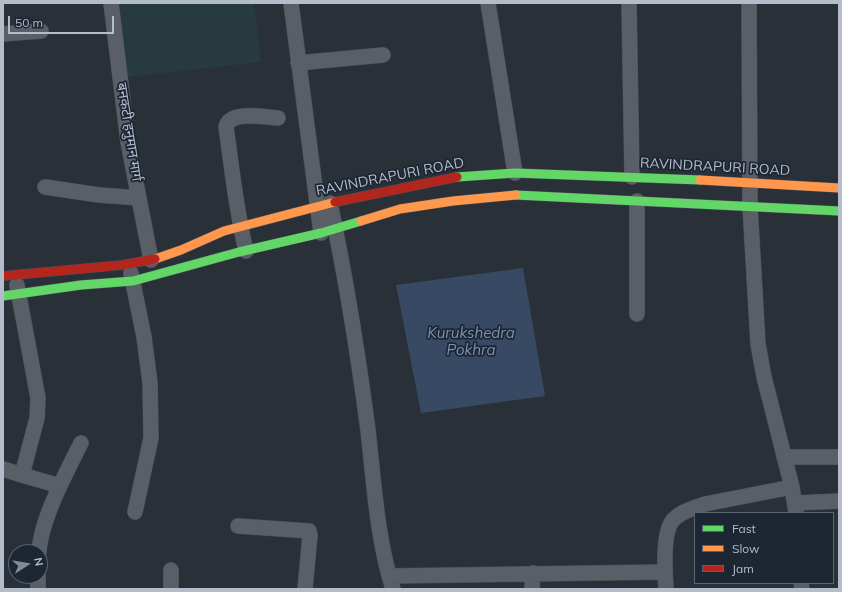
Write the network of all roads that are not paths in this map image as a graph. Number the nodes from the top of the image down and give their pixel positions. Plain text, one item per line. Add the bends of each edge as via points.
1 (111, 3) edge
2 (291, 3) edge
3 (488, 3) edge
4 (629, 3) edge
5 (748, 3) edge
6 (41, 31) dead end
7 (3, 34) edge
8 (383, 55) dead end
9 (298, 63) junction
10 (278, 118) dead end
11 (515, 173) junction
12 (632, 177) junction
13 (751, 182) junction
14 (45, 187) dead end
15 (839, 188) edge
16 (139, 198) junction
17 (637, 201) junction
18 (323, 204) junction
19 (750, 206) junction
20 (839, 211) edge
21 (240, 226) junction
22 (336, 229) junction
23 (321, 234) junction
24 (246, 251) junction
25 (151, 260) junction
26 (129, 264) junction
27 (9, 275) edge
28 (133, 281) junction
29 (10, 294) edge
30 (637, 314) dead end
31 (81, 443) dead end
32 (784, 457) junction
33 (839, 457) edge
34 (3, 469) edge
35 (22, 475) junction
36 (60, 486) junction
37 (792, 486) junction
38 (839, 501) edge
39 (796, 508) edge
40 (134, 512) dead end
41 (238, 526) dead end
42 (41, 544) edge
43 (171, 570) dead end
44 (665, 572) junction
45 (533, 573) junction
46 (391, 583) edge
47 (171, 589) edge
48 (306, 589) edge
49 (532, 589) edge
50 (666, 589) edge

1 - 16 street, बनकटी हनुमान मार्ग via 128,142
2 - 9 street
3 - 11 street
4 - 12 street
5 - 13 street
6 - 7 street
8 - 9 street
9 - 18 street
10 - 21 street via 245,116 231,118 227,122
11 - 12 main road, RAVINDRAPURI ROAD
11 - 18 main road, RAVINDRAPURI ROAD via 470,175
12 - 13 main road, RAVINDRAPURI ROAD
13 - 15 main road, RAVINDRAPURI ROAD
13 - 19 street
14 - 16 street
16 - 25 street, बनकटी हनुमान मार्ग
17 - 19 main road
17 - 22 main road via 518,195 489,197 400,209
17 - 30 street
18 - 21 main road, RAVINDRAPURI ROAD
18 - 22 street
18 - 23 street
19 - 20 main road
19 - 32 street via 758,344
21 - 24 street
21 - 25 main road, RAVINDRAPURI ROAD
22 - 23 main road
22 - 46 street via 355,332 380,525
23 - 24 main road
24 - 28 main road
25 - 26 main road, RAVINDRAPURI ROAD
26 - 27 main road, RAVINDRAPURI ROAD
26 - 28 street
27 - 29 street
28 - 29 main road
28 - 40 street via 148,368 151,438
29 - 35 street via 38,398 37,418
31 - 36 street
32 - 33 street
32 - 37 street
34 - 35 street
35 - 36 street
36 - 42 street
37 - 39 street
37 - 44 street via 725,499 680,514 668,526
38 - 39 street
41 - 48 street via 309,531
43 - 47 street
44 - 45 street
44 - 50 street
45 - 46 street
45 - 49 street

